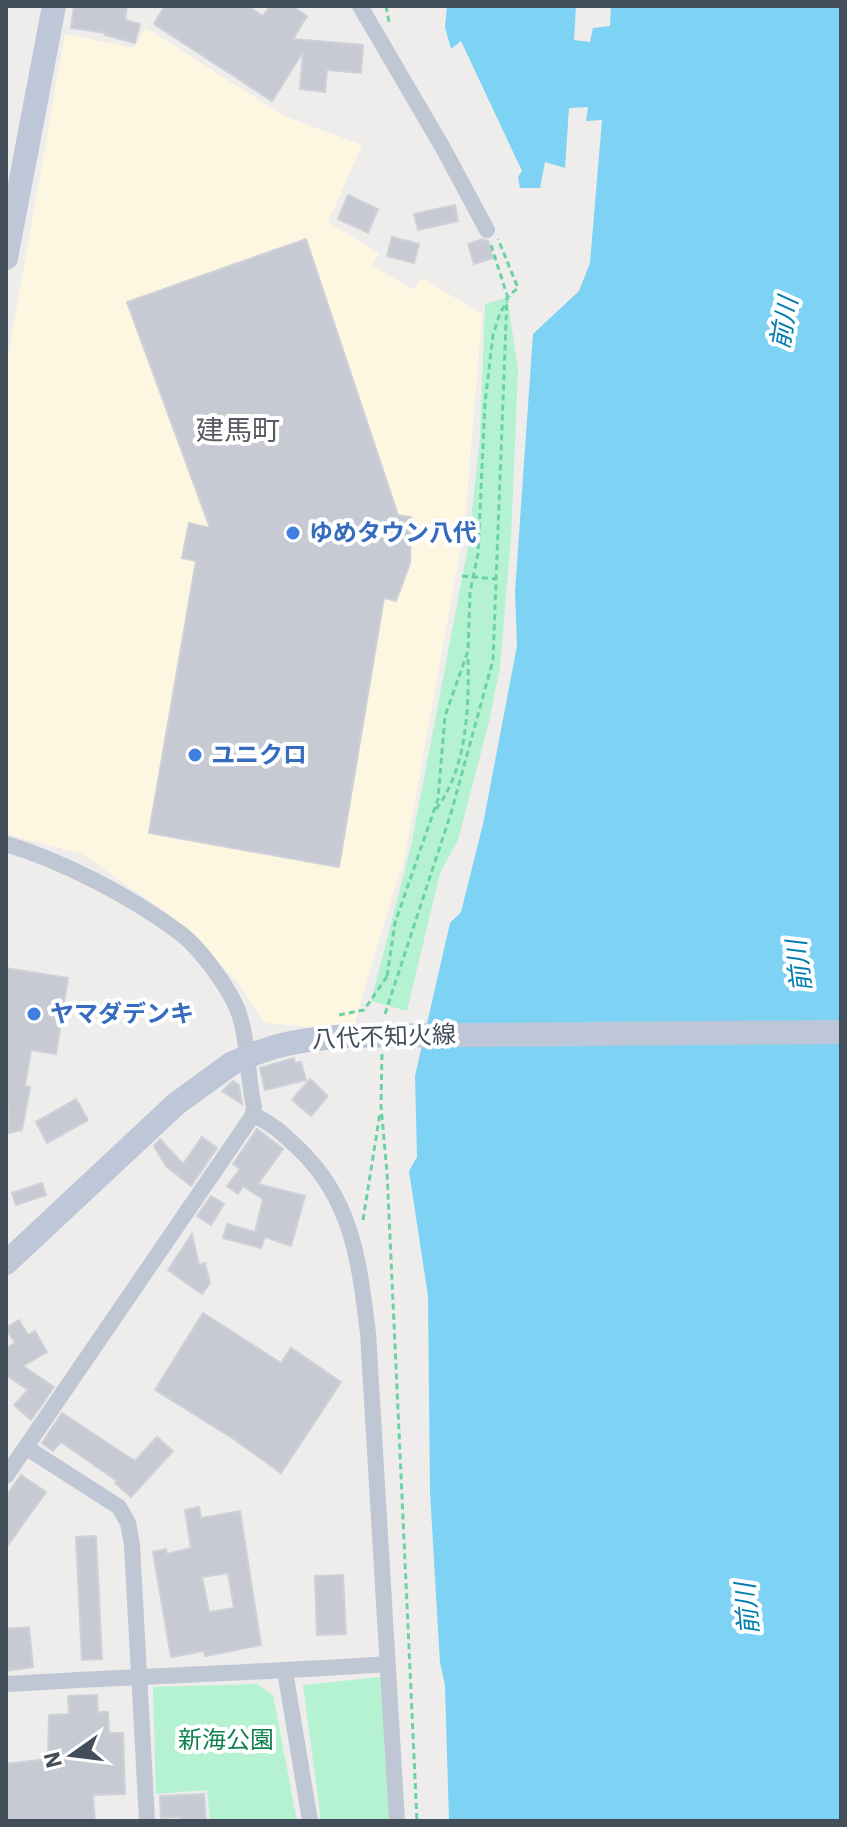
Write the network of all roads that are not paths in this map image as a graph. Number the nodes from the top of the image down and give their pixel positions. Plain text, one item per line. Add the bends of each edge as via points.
1 (40, 6) edge
2 (54, 6) edge
3 (360, 6) edge
4 (6, 200) edge
5 (487, 230) road end
6 (6, 258) edge
7 (6, 844) edge
8 (841, 1032) edge
9 (253, 1115) junction
10 (6, 1263) edge
11 (27, 1448) junction
12 (6, 1476) edge
13 (387, 1664) junction
14 (285, 1671) junction
15 (140, 1676) junction
16 (6, 1684) edge
17 (147, 1821) edge
18 (310, 1821) edge
19 (397, 1821) edge

1 - 4 main road
2 - 6 main road
3 - 5 street
7 - 9 street via 97,882 182,934 219,977 240,1014
8 - 10 main road, 八代不知火線, bridge via 295,1040 231,1064 176,1104
9 - 11 street
9 - 13 street via 271,1123 313,1162 344,1209 358,1259 368,1333
11 - 12 street
11 - 15 street via 119,1507 128,1523
13 - 14 street
13 - 19 street
14 - 15 street
14 - 18 street
15 - 16 street
15 - 17 street

